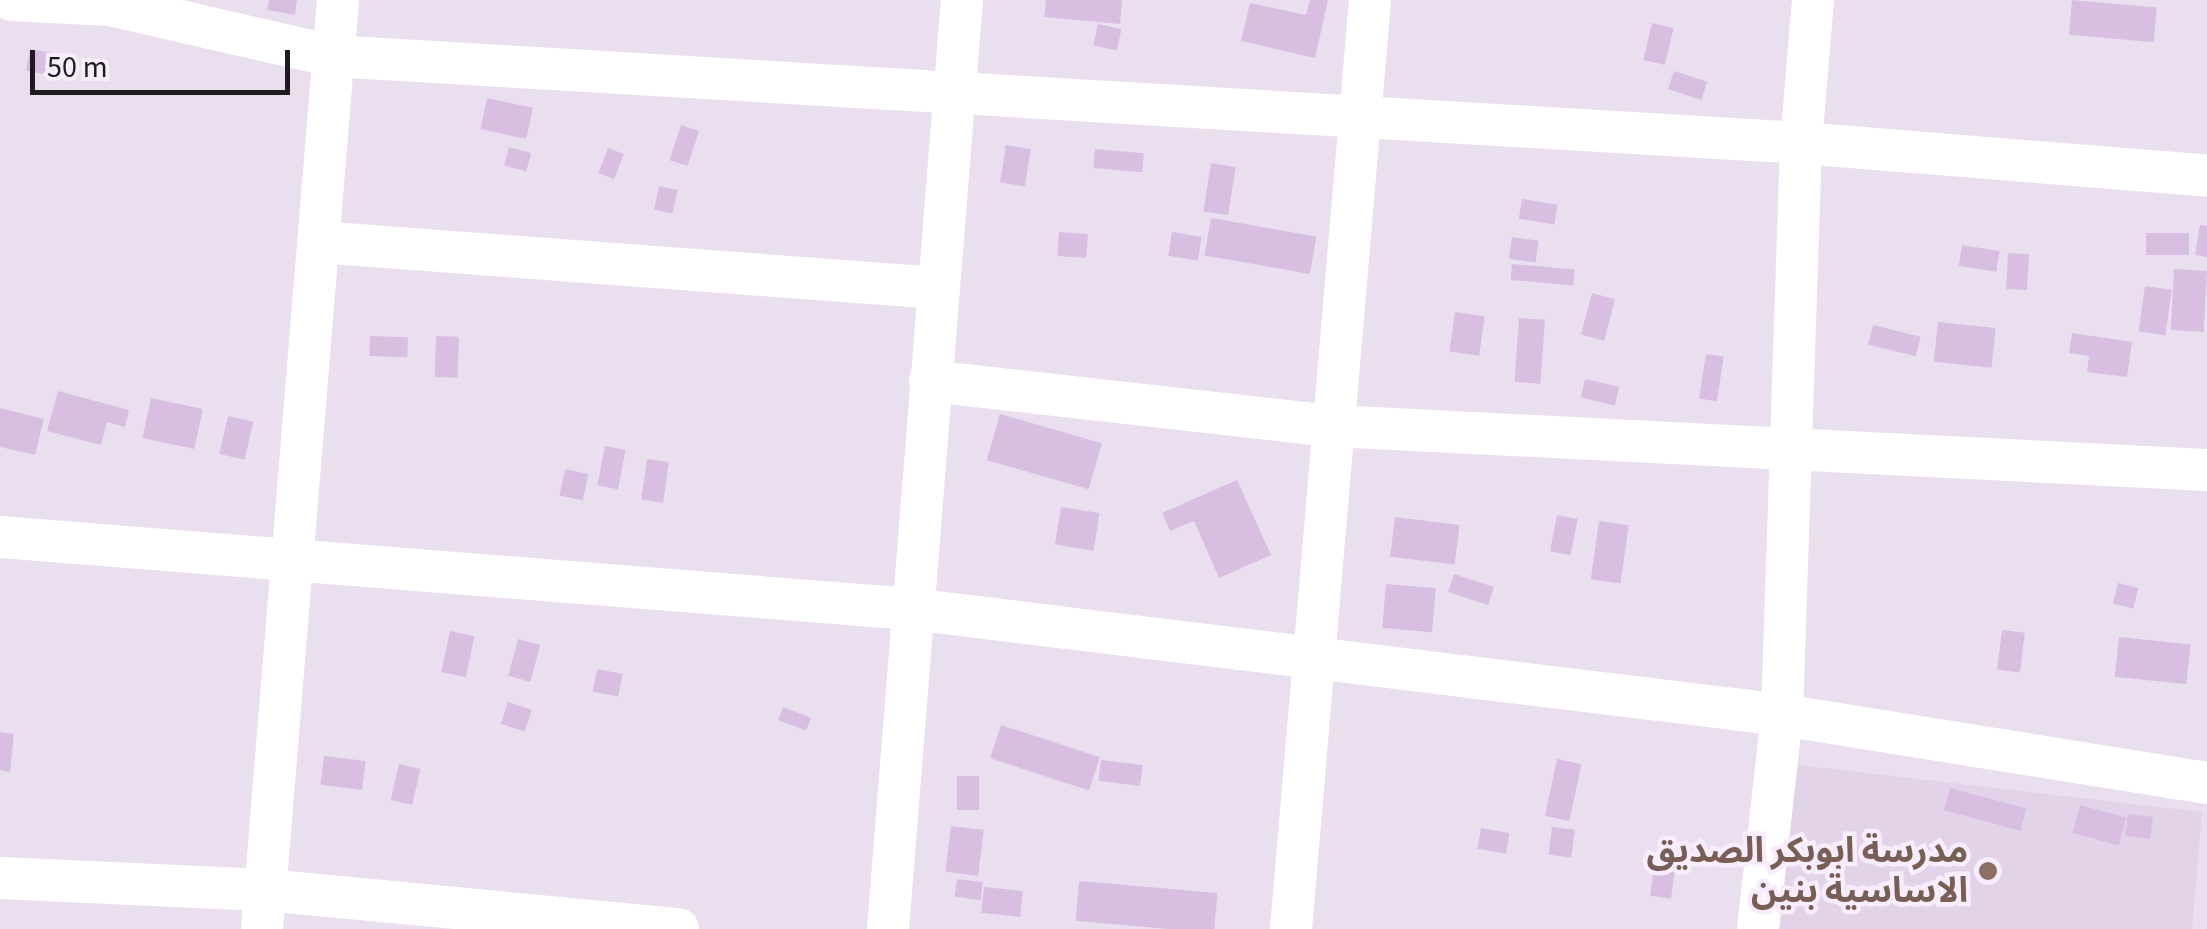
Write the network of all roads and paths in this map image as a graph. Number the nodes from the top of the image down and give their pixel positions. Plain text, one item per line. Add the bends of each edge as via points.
1 (12, 0) edge
2 (338, 0) edge
3 (962, 0) edge
4 (1370, 0) edge
5 (1813, 0) edge
6 (333, 56) junction
7 (954, 98) junction
8 (1364, 120) junction
9 (1801, 143) junction
10 (2207, 176) edge
11 (318, 242) junction
12 (938, 288) junction
13 (930, 380) junction
14 (1334, 426) junction
15 (1791, 447) junction
16 (2207, 470) edge
17 (0, 537) edge
18 (292, 560) junction
19 (911, 609) junction
20 (1310, 658) junction
21 (1782, 715) junction
22 (2207, 783) edge
23 (0, 878) edge
24 (263, 910) edge
25 (678, 929) edge
26 (888, 929) edge
27 (1290, 929) edge
28 (1758, 929) edge

1 - 6 street via 110,5
2 - 6 street
3 - 7 street
4 - 8 street
5 - 9 street
6 - 7 street
6 - 11 street
7 - 8 street
7 - 12 street
8 - 9 street
8 - 14 street
9 - 10 street
9 - 15 street
11 - 12 street
11 - 18 street
12 - 13 street
13 - 14 street
13 - 19 street
14 - 15 street
14 - 20 street
15 - 16 street
15 - 21 street
17 - 18 street
18 - 19 street
18 - 24 street
19 - 20 street
19 - 26 street
20 - 21 street
20 - 27 street
21 - 22 street
21 - 28 street
23 - 24 street
24 - 25 street

